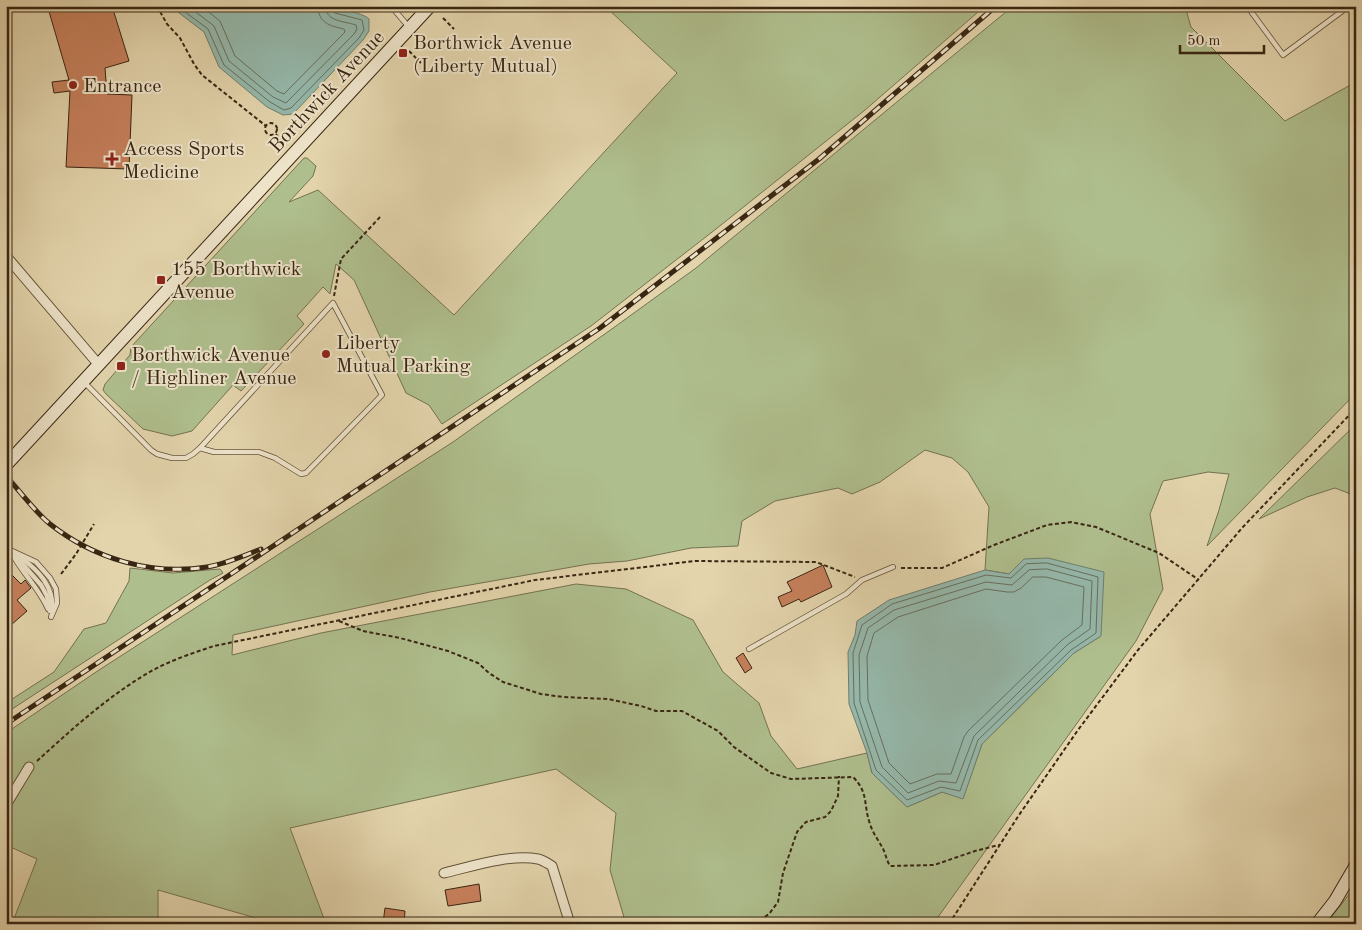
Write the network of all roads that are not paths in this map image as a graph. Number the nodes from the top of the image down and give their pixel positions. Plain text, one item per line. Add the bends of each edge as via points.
1 (391, 6) edge
2 (1248, 6) edge
3 (1349, 6) edge
4 (423, 9) edge
5 (410, 28) junction
6 (6, 256) edge
7 (99, 366) junction
8 (84, 382) junction
9 (200, 448) junction
10 (6, 465) edge
11 (10, 550) joint
12 (893, 568) road end
13 (748, 649) dead end
14 (29, 767) road end
15 (6, 805) edge
16 (1356, 865) edge
17 (444, 873) dead end
18 (570, 924) edge
19 (1317, 924) edge

1 - 5 lane
2 - 3 lane via 1283,55
4 - 5 street, Borthwick Avenue
5 - 7 street, Borthwick Avenue
6 - 7 street
7 - 8 street, Borthwick Avenue
8 - 9 lane via 157,454 186,458
8 - 10 street, Borthwick Avenue
9 - 9 lane via 333,303 382,395 306,474 300,474 259,452 214,452
11 - 11 lane via 30,564 52,592 51,618 43,599
12 - 13 lane via 862,580 846,594
14 - 15 street
16 - 19 street
17 - 18 street via 494,861 540,859 552,866

